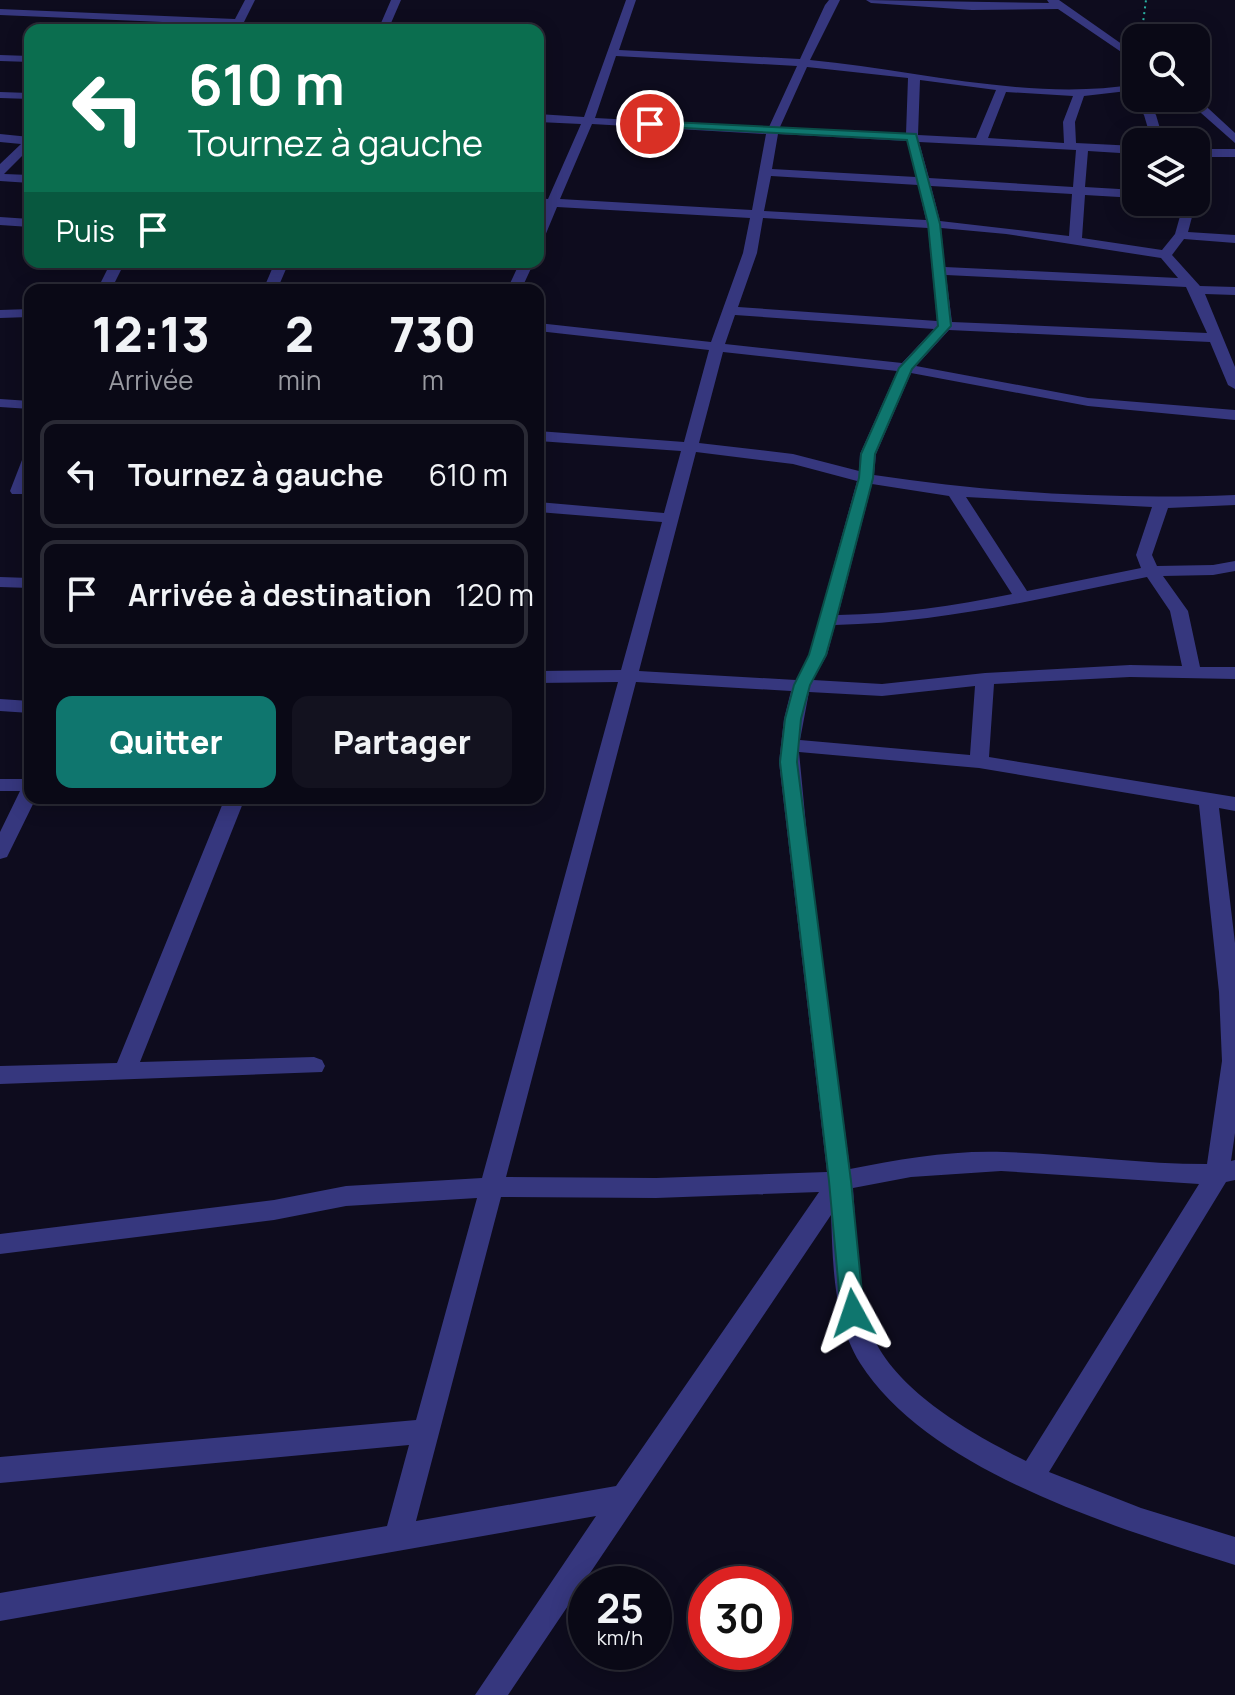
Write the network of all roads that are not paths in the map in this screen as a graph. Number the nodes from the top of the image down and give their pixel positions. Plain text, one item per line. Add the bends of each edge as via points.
1 (116, 0) edge
2 (250, 0) edge
3 (396, 0) edge
4 (631, 0) edge
5 (835, 0) edge
6 (871, 0) edge
7 (1057, 3) edge
8 (0, 12) edge
9 (101, 17) junction
10 (95, 24) edge
11 (207, 24) edge
12 (238, 24) edge
13 (386, 24) edge
14 (1122, 49) edge
15 (611, 53) junction
16 (0, 58) edge
17 (24, 59) edge
18 (802, 65) junction
19 (914, 76) junction
20 (1003, 86) junction
21 (1080, 92) junction
22 (1122, 92) edge
23 (0, 95) edge
24 (24, 96) edge
25 (1205, 112) edge
26 (544, 118) edge
27 (588, 121) junction
28 (773, 130) junction
29 (912, 137) junction
30 (0, 138) edge
31 (1235, 139) edge
32 (24, 140) edge
33 (981, 141) junction
34 (24, 148) edge
35 (1076, 148) junction
36 (1122, 150) edge
37 (1210, 153) edge
38 (1235, 153) edge
39 (764, 172) junction
40 (0, 174) edge
41 (24, 178) edge
42 (925, 183) junction
43 (1078, 190) junction
44 (1122, 193) edge
45 (545, 203) edge
46 (756, 215) junction
47 (1186, 216) edge
48 (0, 221) edge
49 (24, 223) edge
50 (934, 224) junction
51 (1181, 235) junction
52 (1235, 239) edge
53 (1075, 241) junction
54 (1165, 255) junction
55 (939, 271) junction
56 (1193, 286) junction
57 (1235, 291) edge
58 (728, 310) junction
59 (24, 313) edge
60 (0, 314) edge
61 (945, 326) junction
62 (544, 328) edge
63 (1223, 345) edge
64 (717, 346) junction
65 (906, 368) junction
66 (1235, 385) edge
67 (0, 403) edge
68 (24, 405) edge
69 (1235, 415) edge
70 (544, 436) edge
71 (690, 447) junction
72 (866, 478) junction
73 (0, 491) edge
74 (24, 491) edge
75 (954, 492) junction
76 (1235, 500) edge
77 (1161, 503) junction
78 (544, 507) edge
79 (671, 518) junction
80 (1235, 566) edge
81 (1151, 571) junction
82 (0, 582) edge
83 (24, 583) edge
84 (1023, 598) junction
85 (828, 620) junction
86 (1192, 670) junction
87 (1235, 673) edge
88 (629, 676) junction
89 (544, 677) edge
90 (985, 679) junction
91 (802, 685) junction
92 (0, 705) edge
93 (24, 707) edge
94 (791, 745) junction
95 (979, 762) junction
96 (0, 785) edge
97 (24, 787) edge
98 (1208, 798) junction
99 (24, 801) edge
100 (233, 804) edge
101 (1235, 804) edge
102 (0, 852) edge
103 (314, 1066) dead end
104 (125, 1071) junction
105 (0, 1075) edge
106 (1227, 1172) edge
107 (840, 1181) junction
108 (492, 1187) junction
109 (0, 1244) edge
110 (427, 1431) junction
111 (0, 1470) edge
112 (1031, 1477) junction
113 (624, 1498) junction
114 (398, 1537) junction
115 (1235, 1551) edge
116 (0, 1607) edge
117 (490, 1695) edge

1 - 9 street
2 - 12 street
3 - 13 street
4 - 15 street
5 - 18 street
6 - 7 street via 972,7
7 - 14 street
8 - 9 street
9 - 10 street
9 - 11 street
15 - 18 street
15 - 27 street
16 - 17 street
18 - 19 street
18 - 28 street
19 - 20 street
19 - 29 street
20 - 21 street
20 - 33 street
21 - 22 street
21 - 35 street via 1069,122
23 - 24 street
25 - 31 street
26 - 27 street
27 - 28 street
27 - 45 street
28 - 29 street
28 - 39 street
29 - 33 street
29 - 42 street
30 - 32 street
33 - 35 street
34 - 40 street
35 - 36 street
35 - 43 street
37 - 38 street
39 - 42 street
39 - 46 street
40 - 41 street
42 - 43 street
42 - 50 street
43 - 44 street
43 - 53 street
45 - 46 street
46 - 50 street
46 - 58 street via 744,276
47 - 51 street
48 - 49 street
50 - 53 street
50 - 55 street
51 - 52 street
51 - 54 street
53 - 54 street
54 - 56 street
55 - 56 street
55 - 61 street
56 - 57 street
56 - 63 street
58 - 61 street
58 - 64 street
59 - 60 street
61 - 63 street
61 - 65 street
62 - 64 street
63 - 66 street
64 - 65 street
64 - 71 street
65 - 69 street via 1088,402
65 - 72 street via 868,454
67 - 68 street
70 - 71 street
71 - 72 street via 793,459
71 - 79 street
72 - 75 street
72 - 85 street
73 - 74 street
75 - 77 street
75 - 84 street
76 - 77 street
77 - 81 street via 1144,555
78 - 79 street
79 - 88 street
80 - 81 street
81 - 84 street
81 - 86 street via 1179,611
82 - 83 street
84 - 85 street via 951,612
85 - 91 street
86 - 87 street
86 - 90 street
88 - 89 street
88 - 91 street
88 - 108 street
90 - 91 street via 882,690
90 - 95 street
91 - 94 street
92 - 93 street
94 - 95 street
94 - 107 street via 793,810
95 - 98 street
96 - 97 street
98 - 101 street
98 - 106 street via 1230,992 1233,1061
99 - 102 street
100 - 104 street
103 - 104 street
104 - 105 street
106 - 107 street via 1168,1174 1001,1161 911,1167
106 - 112 street
107 - 108 street
107 - 112 street via 853,1313 868,1354 900,1392 943,1427
107 - 113 street
108 - 109 street via 346,1196
108 - 110 street
110 - 111 street
110 - 114 street
112 - 115 street via 1139,1522
113 - 114 street
113 - 117 street
114 - 116 street

